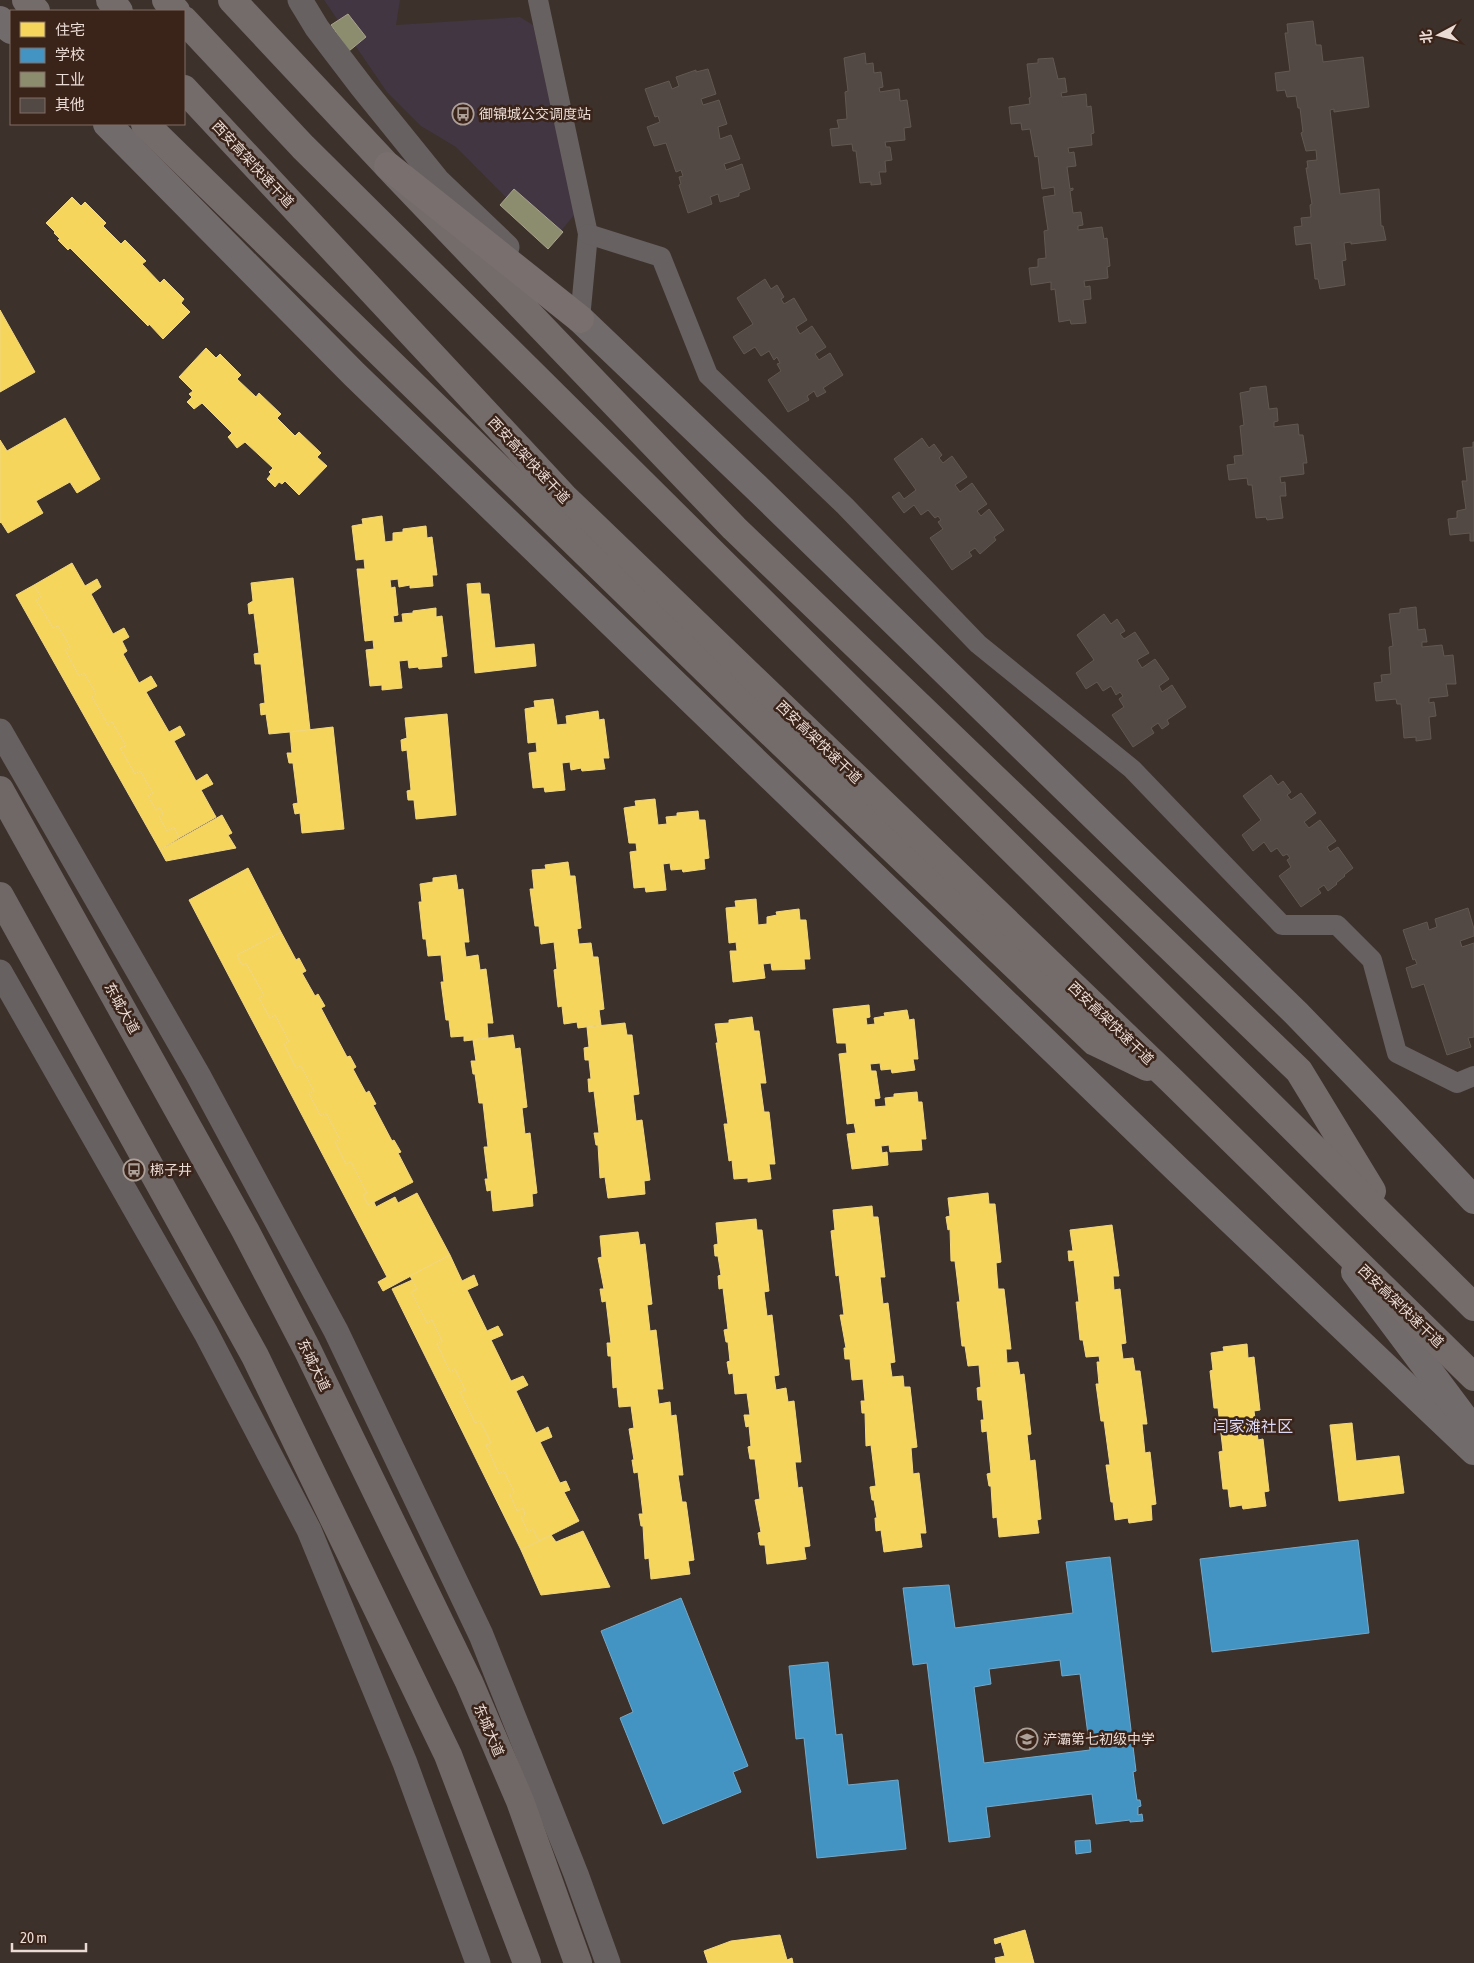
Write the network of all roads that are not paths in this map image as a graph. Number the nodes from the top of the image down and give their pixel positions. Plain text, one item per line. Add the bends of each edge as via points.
1 (26, 0) edge
2 (110, 0) edge
3 (166, 0) edge
4 (232, 0) edge
5 (242, 0) edge
6 (300, 0) edge
7 (538, 0) edge
8 (35, 10) edge
9 (118, 10) edge
10 (175, 10) edge
11 (0, 20) edge
12 (185, 21) edge
13 (10, 29) edge
14 (262, 32) junction
15 (185, 90) edge
16 (108, 125) edge
17 (146, 125) edge
18 (388, 166) junction
19 (588, 234) junction
20 (580, 319) junction
21 (0, 731) edge
22 (0, 790) edge
23 (0, 896) edge
24 (0, 972) edge
25 (1474, 1076) edge
26 (1170, 1079) junction
27 (1474, 1200) edge
28 (1395, 1228) junction
29 (1323, 1229) junction
30 (1474, 1307) edge
31 (1474, 1377) edge
32 (1474, 1431) edge
33 (1474, 1451) edge
34 (478, 1963) edge
35 (527, 1963) edge
36 (578, 1963) edge
37 (608, 1963) edge

1 - 8 highway
2 - 9 highway
3 - 10 highway
4 - 14 highway
5 - 14 highway
6 - 20 street via 317,28 438,181
7 - 19 street
11 - 13 main road
12 - 28 highway via 303,147
14 - 18 highway
15 - 26 highway, 西安高架快速干道 via 564,498
16 - 33 main road via 362,380 1164,1156
17 - 26 highway via 738,701 1095,1042
18 - 20 highway
18 - 28 highway via 734,528 1299,1071
19 - 20 street
19 - 25 street via 661,257 708,375 845,506 978,644 1132,769 1282,926 1337,925 1372,960 1397,1053 1458,1083
20 - 27 main road via 1296,1013
21 - 37 street via 198,1075 336,1331 481,1635
22 - 36 main road, 东城大道 via 245,1230 306,1349 469,1682 520,1800
23 - 35 main road via 255,1356 448,1755
24 - 34 street via 206,1333 309,1530 405,1763
26 - 29 highway, 西安高架快速干道
28 - 30 highway
29 - 31 highway, 西安高架快速干道
29 - 32 main road

